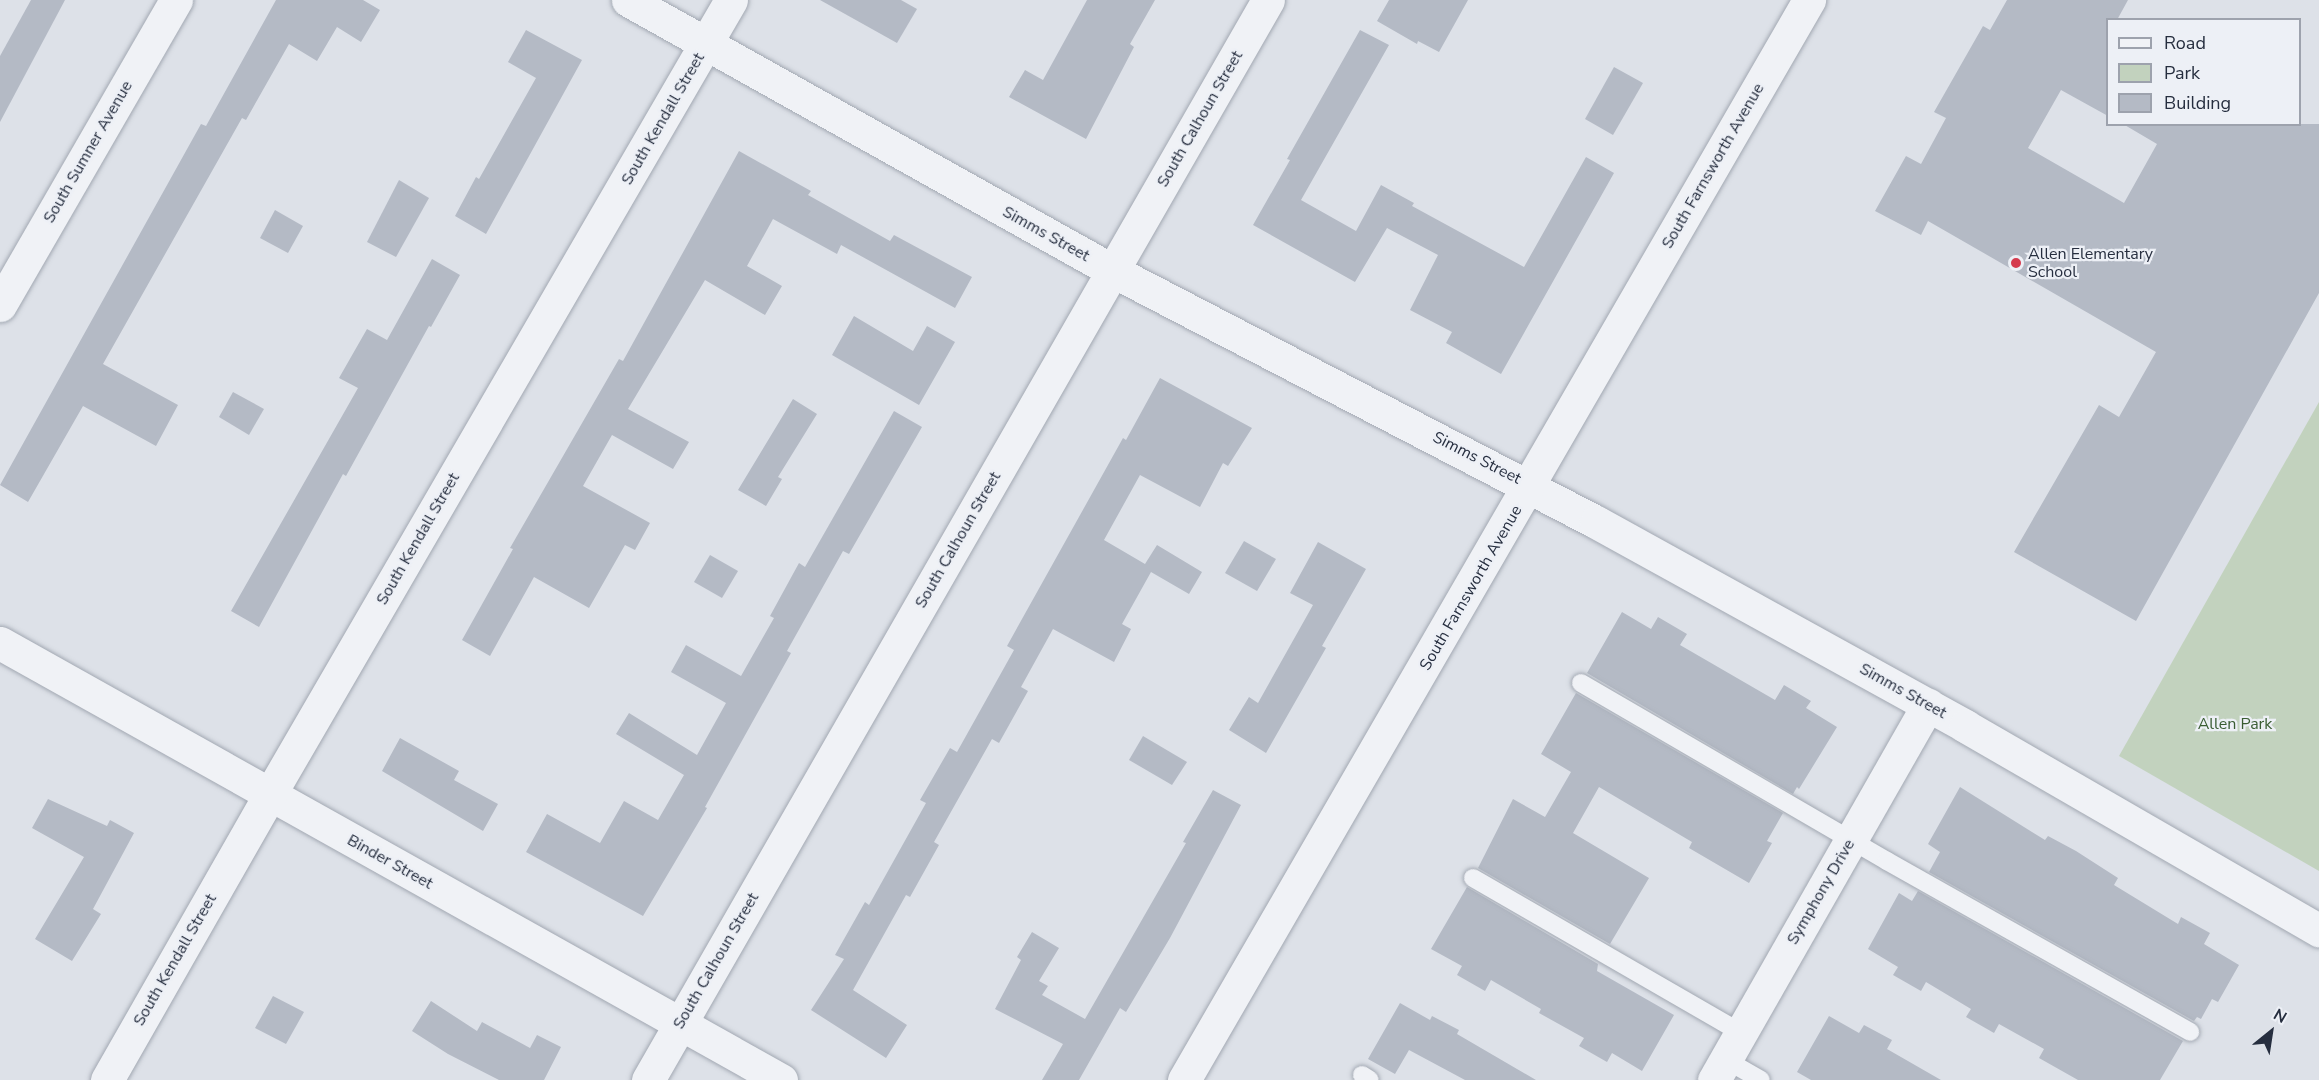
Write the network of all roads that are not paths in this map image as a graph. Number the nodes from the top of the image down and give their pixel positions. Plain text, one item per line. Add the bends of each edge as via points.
1 (176, 0) edge
2 (628, 0) edge
3 (731, 0) edge
4 (1268, 0) edge
5 (1809, 0) edge
6 (707, 44) junction
7 (1113, 271) junction
8 (0, 305) edge
9 (1530, 486) junction
10 (0, 643) edge
11 (1581, 683) dead end
12 (1928, 705) junction
13 (270, 794) junction
14 (1851, 840) junction
15 (1473, 878) dead end
16 (2319, 930) edge
17 (679, 1024) junction
18 (2190, 1032) dead end
19 (1727, 1058) edge
20 (107, 1080) edge
21 (648, 1080) edge
22 (781, 1080) edge
23 (1184, 1080) edge
24 (1761, 1080) edge

1 - 8 street, South Sumner Avenue
2 - 6 street, Simms Street
3 - 6 street, South Kendall Street
4 - 7 street, South Calhoun Street
5 - 9 street, South Farnsworth Avenue
6 - 7 street, Simms Street
6 - 13 street, South Kendall Street
7 - 9 street, Simms Street
7 - 17 street, South Calhoun Street
9 - 12 street, Simms Street
9 - 23 street, South Farnsworth Avenue
10 - 13 street, Binder Street
11 - 14 lane
12 - 14 street, Symphony Drive
12 - 16 street, Simms Street
13 - 17 street, Binder Street
13 - 20 street, South Kendall Street
14 - 18 lane
14 - 19 street, Symphony Drive
15 - 19 lane
17 - 21 street, South Calhoun Street
17 - 22 street, Binder Street
19 - 24 lane

